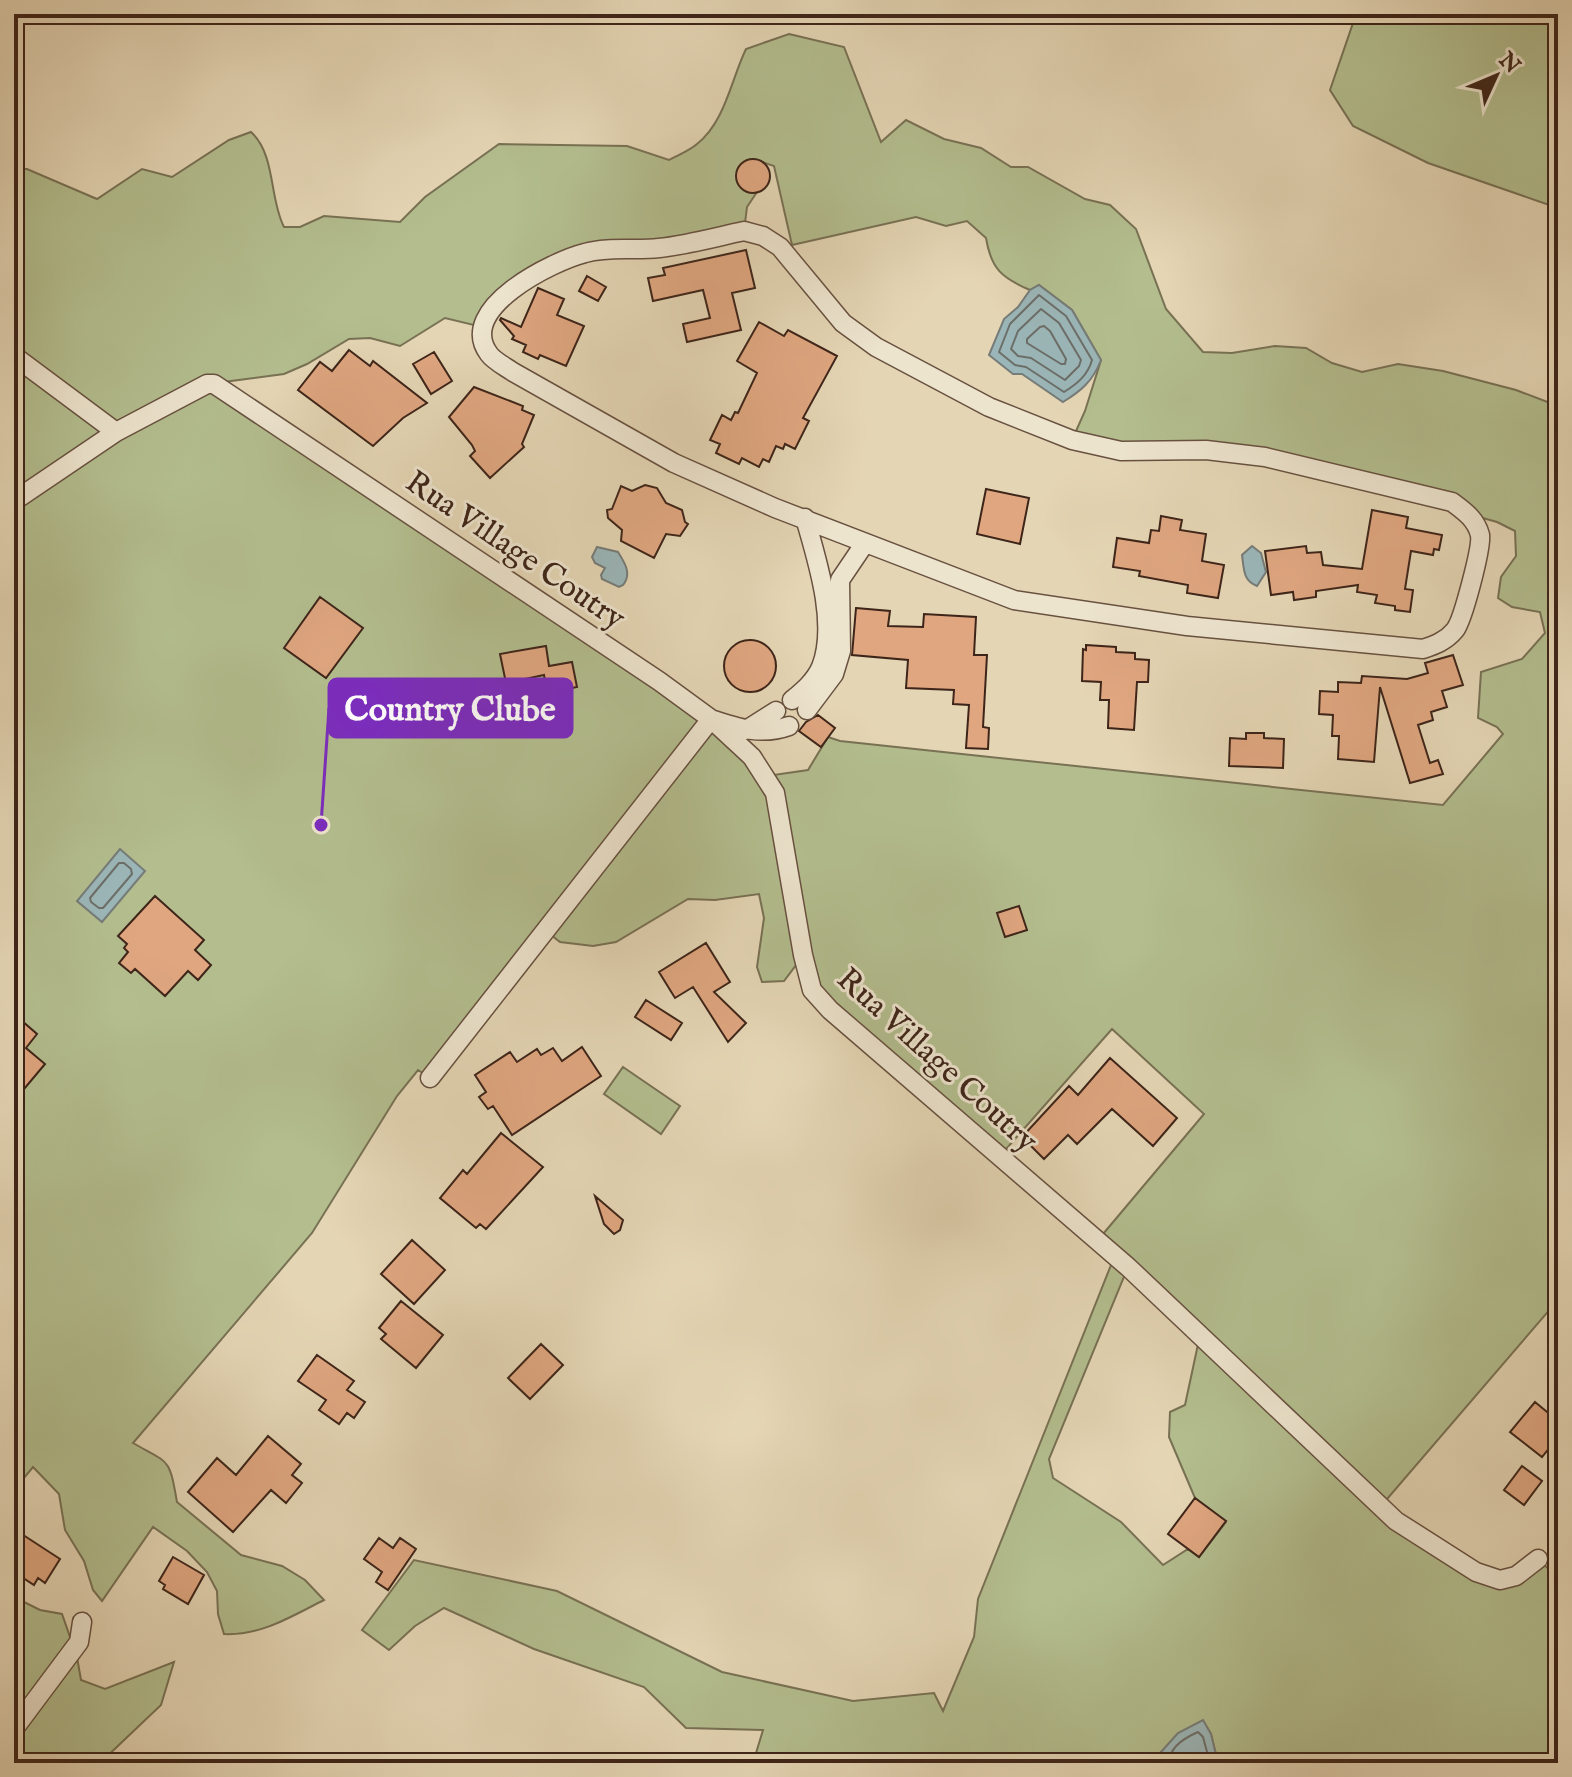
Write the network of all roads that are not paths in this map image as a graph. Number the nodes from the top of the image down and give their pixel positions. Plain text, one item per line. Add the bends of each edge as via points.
1 (14, 356) edge
2 (116, 432) junction
3 (14, 501) edge
4 (805, 518) junction
5 (865, 543) junction
6 (783, 718) dead end
7 (711, 719) junction
8 (430, 1078) dead end
9 (1538, 1559) dead end
10 (82, 1622) dead end
11 (14, 1729) edge

1 - 2 street
2 - 3 street
2 - 7 street, Rua Village Coutry via 214,384
4 - 5 street
4 - 5 street via 820,571 826,624 820,669 800,705 834,674 841,651 840,580
4 - 5 street via 674,463 513,372 489,355 482,338 490,310 549,266 588,252 659,248 744,231 780,247 843,323 876,347 989,407 1072,440 1121,451 1206,450 1265,457 1452,502 1471,516 1480,536 1464,614 1440,643 1423,649 1187,626 1014,600
6 - 7 street via 774,731 746,730
7 - 8 street
7 - 9 street, Rua Village Coutry via 752,757 775,793 812,990 830,1010 1122,1261 1396,1521 1476,1572 1500,1580 1516,1576
10 - 11 street via 79,1642

